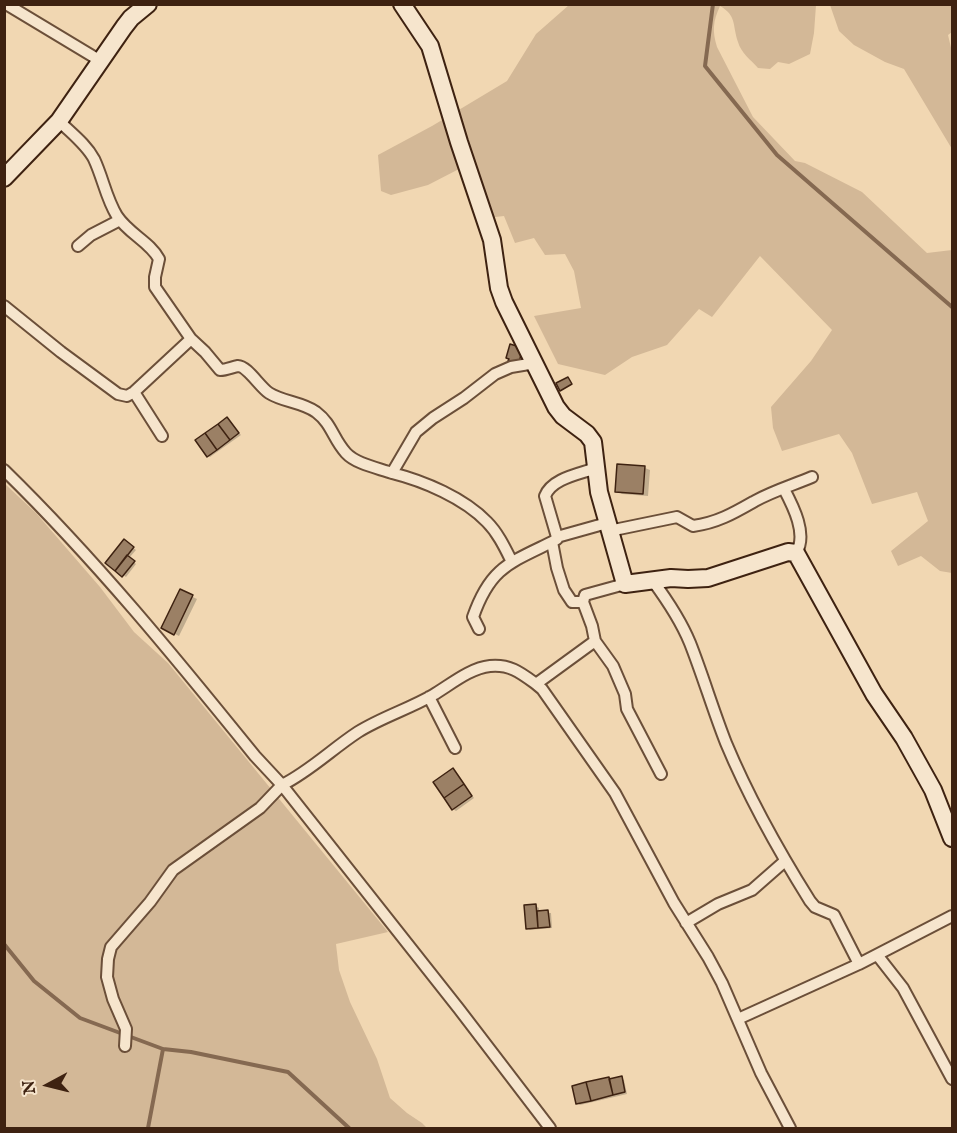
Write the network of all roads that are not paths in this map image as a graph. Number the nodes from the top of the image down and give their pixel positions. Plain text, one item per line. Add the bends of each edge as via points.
1 (6, 4) edge
2 (148, 4) edge
3 (402, 4) edge
4 (99, 60) junction
5 (59, 121) junction
6 (4, 178) edge
7 (120, 220) junction
8 (78, 246) dead end
9 (4, 306) edge
10 (191, 339) junction
11 (535, 363) junction
12 (134, 392) junction
13 (162, 436) dead end
14 (596, 468) junction
15 (4, 470) edge
16 (392, 473) junction
17 (812, 477) dead end
18 (784, 489) junction
19 (608, 527) junction
20 (554, 540) junction
21 (796, 553) junction
22 (512, 562) junction
23 (653, 581) junction
24 (625, 584) junction
25 (583, 602) junction
26 (479, 629) dead end
27 (595, 641) junction
28 (536, 684) junction
29 (429, 697) junction
30 (455, 748) dead end
31 (661, 774) dead end
32 (282, 785) junction
33 (952, 838) edge
34 (785, 861) junction
35 (952, 916) edge
36 (686, 922) junction
37 (878, 956) junction
38 (859, 964) junction
39 (738, 1019) junction
40 (126, 1038) dead end
41 (952, 1079) edge
42 (550, 1128) edge
43 (790, 1128) edge

1 - 4 street
2 - 4 street via 131,18
3 - 11 street via 430,46 492,240 501,295
4 - 5 street
5 - 6 street
5 - 7 street via 93,157
7 - 8 street
7 - 10 street via 155,251 159,259 155,287
9 - 12 street via 110,390 127,396
10 - 12 street
10 - 16 street via 217,369 245,368 267,392 318,413 350,457
11 - 14 street via 559,411 593,442
11 - 16 street via 495,374 432,418 416,432
12 - 13 street
14 - 19 street
14 - 20 street via 548,489 545,496
15 - 32 street via 103,573
16 - 22 street via 419,480 474,511 488,522
17 - 18 street
18 - 19 street via 706,524 693,526 676,517
18 - 21 street via 800,532 801,546
19 - 20 street
19 - 24 street
20 - 22 street
20 - 25 street via 564,590 572,602
21 - 23 street via 788,552 708,578
21 - 33 street via 874,694 933,790
22 - 26 street via 495,574 475,613
23 - 24 street
23 - 34 street via 690,642 727,745
24 - 25 street via 585,595
25 - 27 street
27 - 28 street
27 - 31 street via 614,666 626,694 627,709
28 - 29 street via 516,669 493,666 474,671
28 - 36 street via 615,793
29 - 30 street
29 - 32 street via 360,731
32 - 40 street via 260,807 173,870 111,947 107,977
32 - 42 street
34 - 36 street via 752,890
34 - 38 street via 810,901 834,915
35 - 37 street
36 - 39 street
37 - 38 street
37 - 41 street via 903,988
38 - 39 street
39 - 43 street

